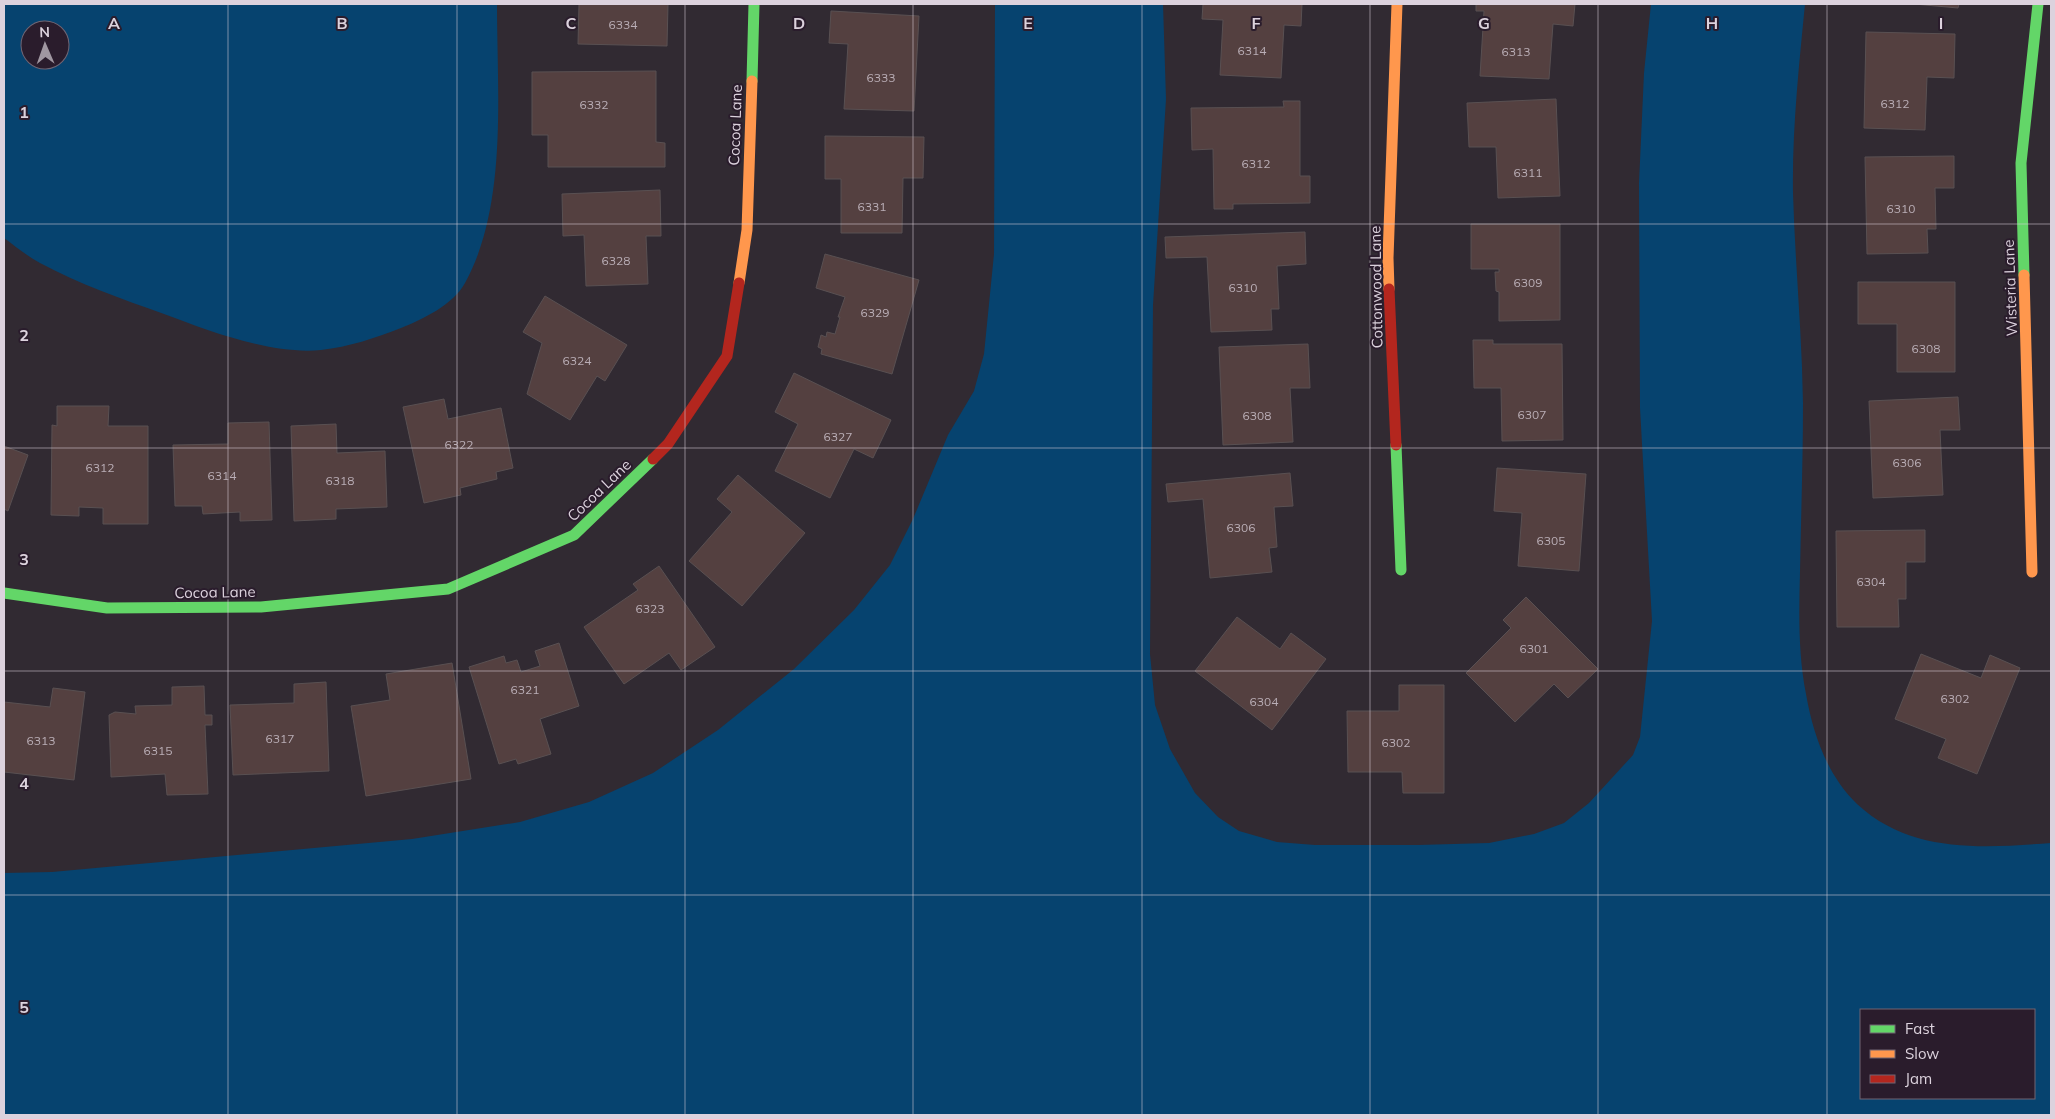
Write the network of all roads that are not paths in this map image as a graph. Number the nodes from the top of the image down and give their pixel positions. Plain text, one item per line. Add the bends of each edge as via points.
1 (754, 4) edge
2 (1396, 4) edge
3 (2038, 4) edge
4 (1401, 570) dead end
5 (2032, 572) dead end
6 (4, 593) edge

1 - 6 street, Cocoa Lane via 747,230 727,356 668,444 574,535 448,589 261,607 107,608
2 - 4 street, Cottonwood Lane via 1388,258
3 - 5 street, Wisteria Lane via 2021,163

